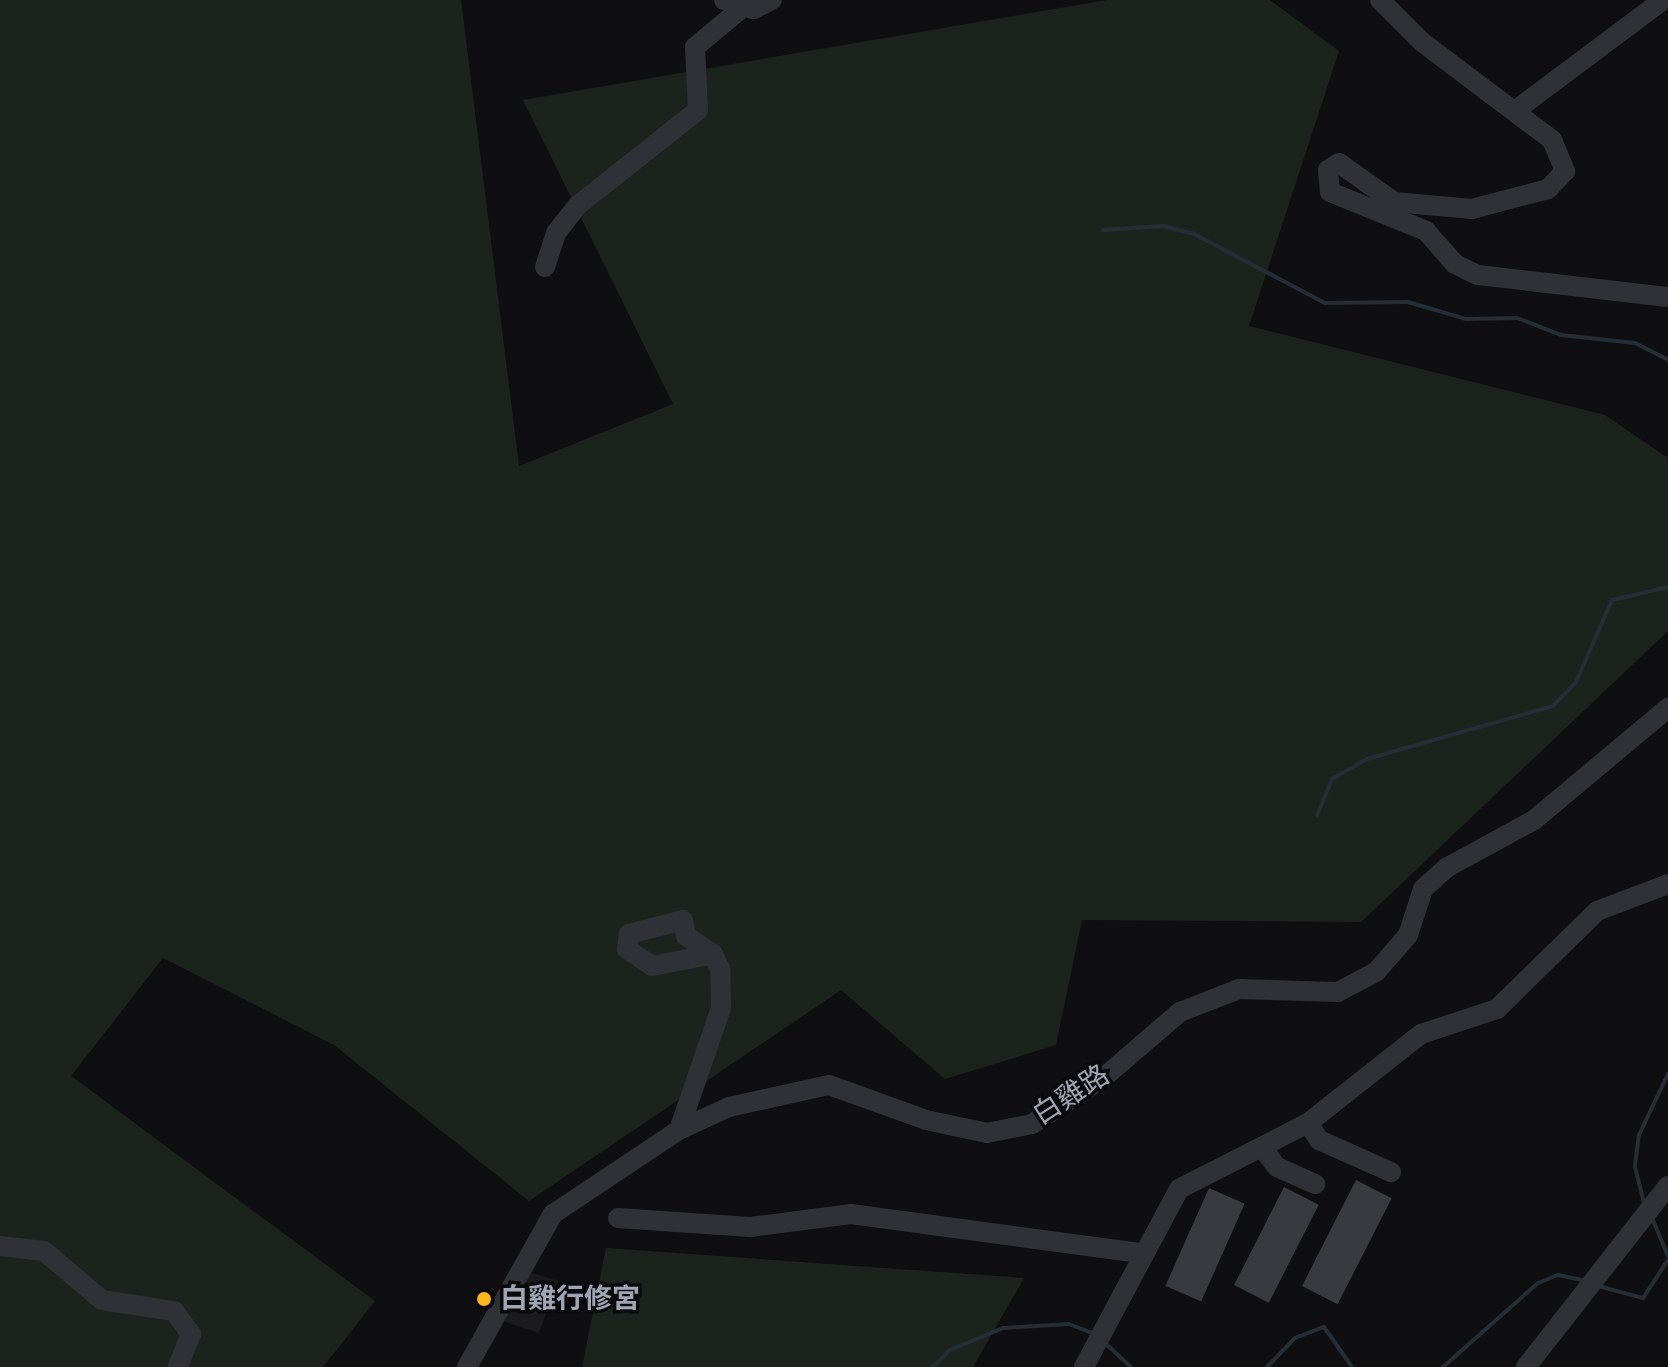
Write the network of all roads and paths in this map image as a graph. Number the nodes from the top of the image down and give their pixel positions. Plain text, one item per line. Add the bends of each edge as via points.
1 (772, 0) edge
2 (1380, 0) edge
3 (1663, 0) edge
4 (733, 4) edge
5 (1516, 110) junction
6 (545, 267) dead end
7 (1668, 297) edge
8 (1668, 708) edge
9 (1668, 884) edge
10 (713, 954) dead end
11 (1308, 1123) junction
12 (679, 1130) junction
13 (1264, 1150) junction
14 (1391, 1172) dead end
15 (1315, 1184) dead end
16 (1668, 1186) edge
17 (618, 1218) dead end
18 (0, 1246) edge
19 (1141, 1253) junction
20 (178, 1367) edge
21 (467, 1367) edge
22 (1084, 1367) edge
23 (1526, 1367) edge

1 - 4 street
2 - 5 street via 1422,42
3 - 5 street
4 - 6 street via 695,47 698,110 577,206 556,233
5 - 7 street via 1561,152 1565,171 1548,189 1503,205 1415,207 1385,198 1335,163 1327,185 1346,201 1426,231 1465,271
8 - 12 street, 白雞路 via 1534,820 1446,868 1423,889 1408,935 1376,972 1338,992 1239,989 1180,1012 1102,1079 1032,1124 987,1133 926,1120 829,1085 729,1107
9 - 11 street via 1597,911 1497,1009 1421,1034
10 - 12 street via 723,981 721,1008
11 - 13 street
11 - 14 street via 1319,1140
12 - 21 street, 白雞路 via 553,1214
13 - 15 street via 1277,1167
13 - 19 street via 1179,1189
16 - 23 street
17 - 19 street via 750,1227 851,1214
18 - 20 street via 44,1251 102,1300 174,1311 191,1334
19 - 22 street

